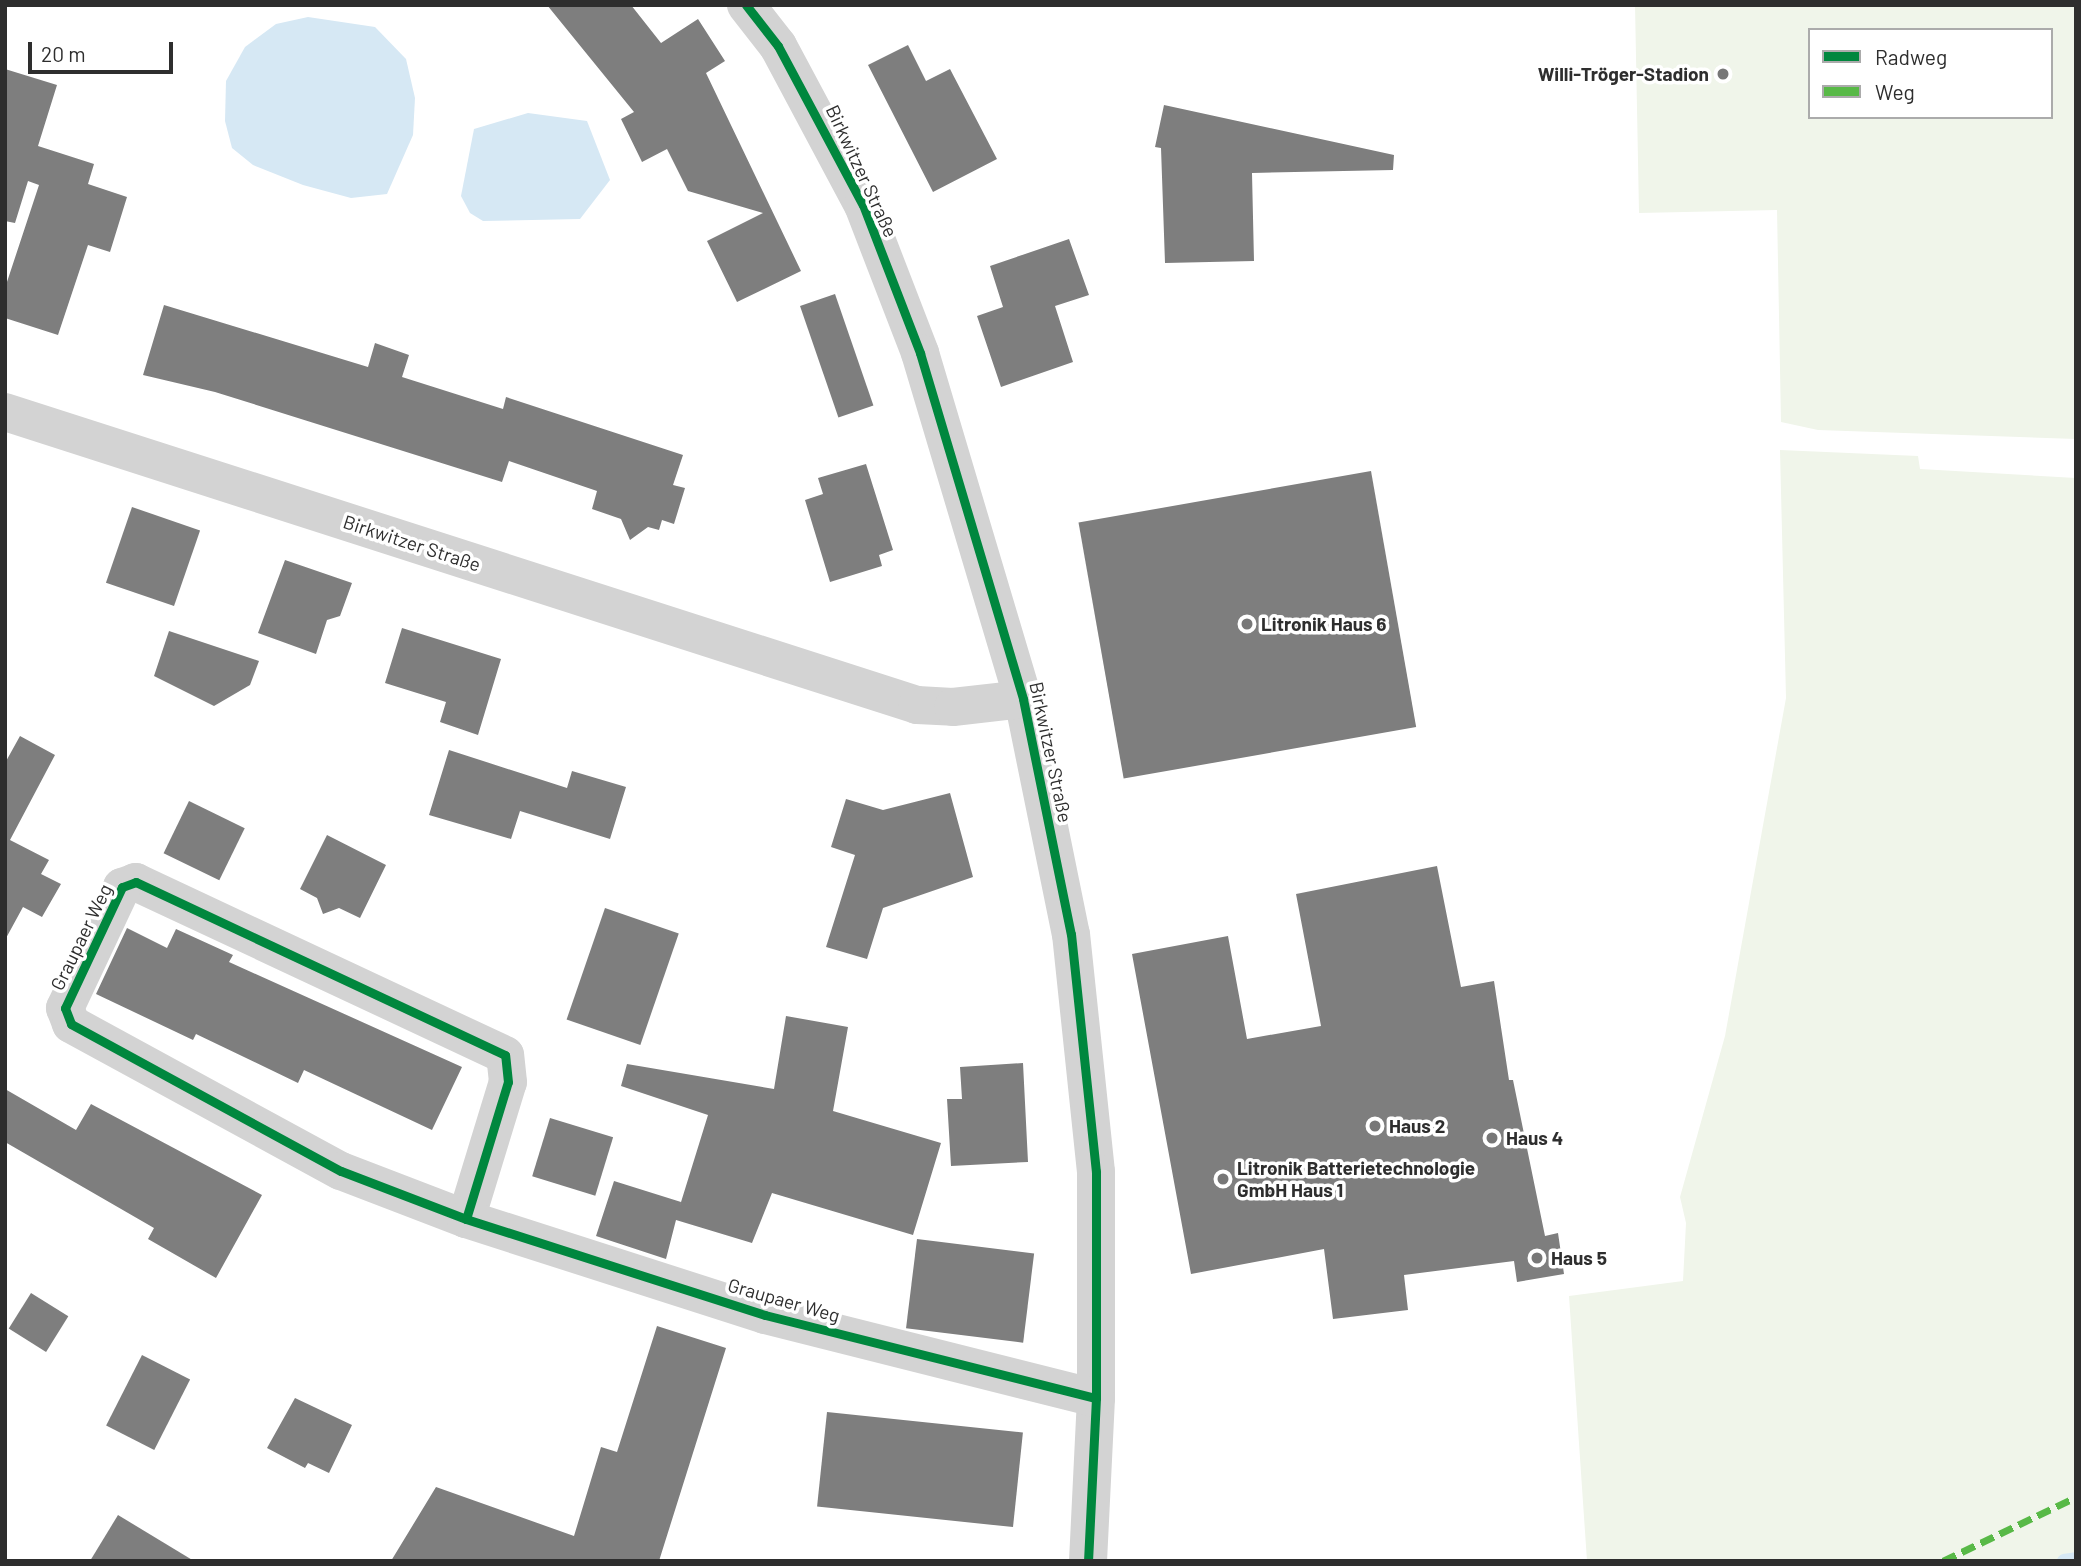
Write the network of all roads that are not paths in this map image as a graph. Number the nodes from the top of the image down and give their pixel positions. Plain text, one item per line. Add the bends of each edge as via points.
1 (746, 5) edge
2 (5, 412) edge
3 (1023, 699) junction
4 (467, 1219) junction
5 (1096, 1398) junction
6 (1088, 1561) edge

1 - 3 street, Birkwitzer Straße via 778,46 863,205 920,353
2 - 3 street, Birkwitzer Straße via 917,705 953,707
3 - 5 street, Birkwitzer Straße via 1071,934 1085,1059 1096,1171
4 - 4 street, Graupaer Weg via 341,1171 71,1024 65,1008 122,887 136,882 505,1055 508,1082
4 - 5 street, Graupaer Weg via 765,1315
5 - 6 street, Birkwitzer Straße

